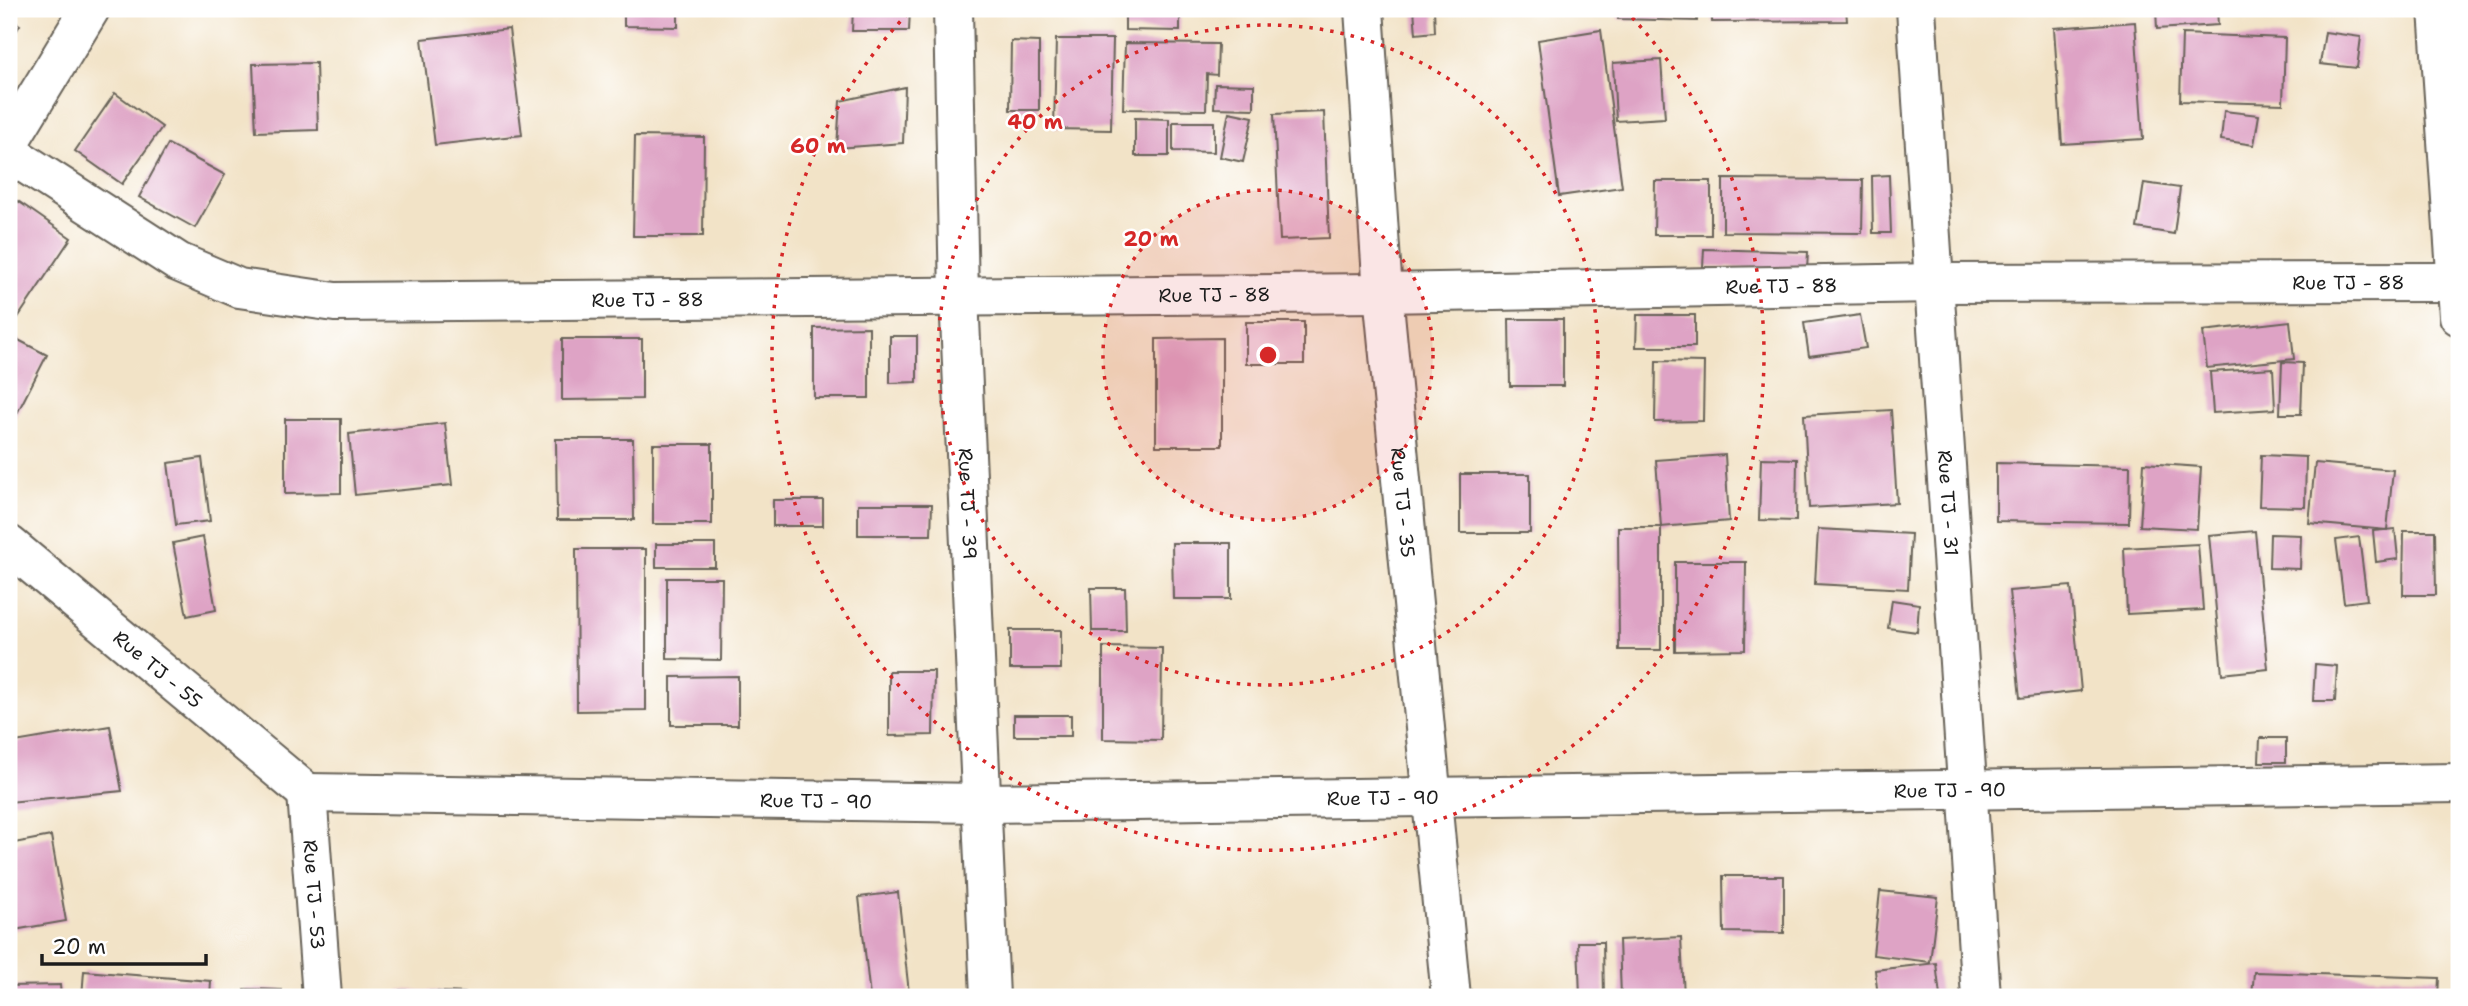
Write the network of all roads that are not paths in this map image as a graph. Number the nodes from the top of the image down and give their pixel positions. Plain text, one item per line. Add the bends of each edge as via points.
1 (90, 9) edge
2 (953, 9) edge
3 (1364, 9) edge
4 (1916, 9) edge
5 (2438, 9) edge
6 (9, 142) edge
7 (9, 153) edge
8 (1935, 283) junction
9 (1383, 293) junction
10 (2458, 294) edge
11 (959, 296) junction
12 (9, 545) edge
13 (2459, 783) edge
14 (1967, 791) junction
15 (307, 793) junction
16 (1434, 797) junction
17 (982, 803) junction
18 (322, 997) edge
19 (990, 997) edge
20 (1451, 997) edge
21 (1981, 997) edge

1 - 6 street
2 - 11 street, Rue TJ - 39
3 - 9 street, Rue TJ - 35
4 - 8 street, Rue TJ - 31
5 - 10 street
7 - 11 street, Rue TJ - 88 via 178,262 239,288 335,302
8 - 9 street, Rue TJ - 88
8 - 10 street, Rue TJ - 88
8 - 14 street, Rue TJ - 31
9 - 11 street, Rue TJ - 88
9 - 16 street, Rue TJ - 35
11 - 17 street, Rue TJ - 39
12 - 15 street, Rue TJ - 55
13 - 14 street, Rue TJ - 90
14 - 16 street, Rue TJ - 90
14 - 21 street, Rue TJ - 31
15 - 17 street, Rue TJ - 90
15 - 18 street, Rue TJ - 53
16 - 17 street, Rue TJ - 90
16 - 20 street, Rue TJ - 35
17 - 19 street, Rue TJ - 39

